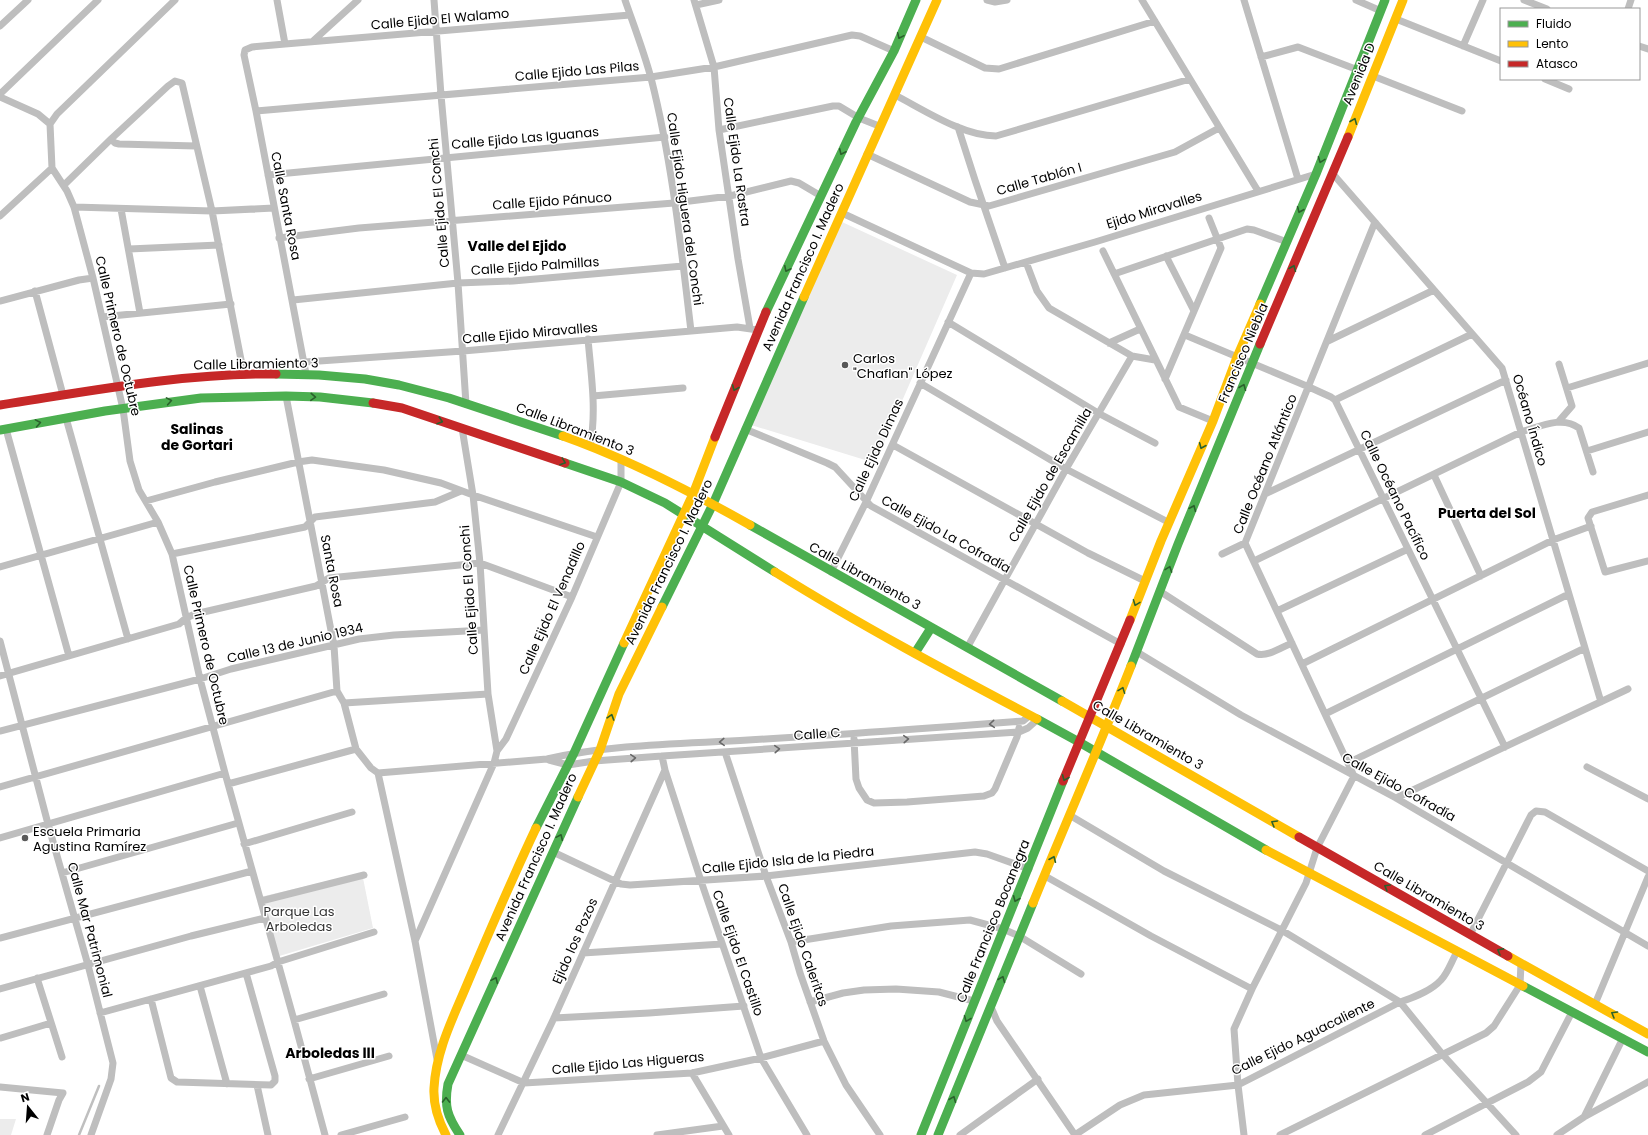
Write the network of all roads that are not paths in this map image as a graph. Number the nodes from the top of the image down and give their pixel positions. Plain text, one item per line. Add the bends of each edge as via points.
1 (28, 0) edge
2 (98, 0) edge
3 (175, 0) edge
4 (277, 0) edge
5 (358, 0) edge
6 (434, 0) edge
7 (625, 0) edge
8 (719, 0) edge
9 (916, 0) edge
10 (937, 0) edge
11 (987, 0) edge
12 (1007, 0) edge
13 (1142, 0) edge
14 (1244, 0) edge
15 (1356, 0) edge
16 (1385, 0) edge
17 (1404, 0) edge
18 (1483, 0) edge
19 (1524, 0) edge
20 (695, 3) edge
21 (1544, 8) edge
22 (1381, 11) junction
23 (630, 15) junction
24 (1396, 19) junction
25 (1155, 21) junction
26 (0, 26) edge
27 (437, 32) junction
28 (920, 37) junction
29 (313, 41) junction
30 (285, 44) junction
31 (1464, 46) junction
32 (252, 47) joint
33 (894, 51) junction
34 (1261, 58) junction
35 (1500, 61) edge
36 (714, 67) junction
37 (1358, 70) junction
38 (1373, 76) junction
39 (651, 77) junction
40 (1190, 79) junction
41 (1547, 80) edge
42 (1569, 89) dead end
43 (0, 95) edge
44 (441, 95) junction
45 (895, 95) junction
46 (256, 111) junction
47 (1462, 111) dead end
48 (859, 118) junction
49 (50, 124) junction
50 (879, 126) junction
51 (958, 127) junction
52 (1219, 128) junction
53 (719, 130) junction
54 (665, 137) junction
55 (110, 139) junction
56 (196, 146) junction
57 (867, 154) junction
58 (446, 158) junction
59 (52, 168) junction
60 (1316, 174) junction
61 (1333, 174) junction
62 (268, 175) junction
63 (1298, 179) junction
64 (64, 185) junction
65 (1258, 191) junction
66 (730, 196) junction
67 (821, 196) junction
68 (674, 203) junction
69 (983, 205) junction
70 (74, 207) junction
71 (274, 208) junction
72 (121, 209) junction
73 (212, 211) junction
74 (842, 213) junction
75 (0, 216) edge
76 (1209, 218) dead end
77 (453, 221) junction
78 (1375, 222) junction
79 (279, 238) junction
80 (1217, 238) junction
81 (1287, 242) junction
82 (219, 245) junction
83 (128, 249) junction
84 (1102, 251) dead end
85 (1166, 256) junction
86 (1026, 262) junction
87 (683, 266) junction
88 (1005, 268) junction
89 (971, 273) junction
90 (1114, 274) junction
91 (93, 278) junction
92 (458, 283) junction
93 (1434, 290) junction
94 (35, 291) junction
95 (293, 300) junction
96 (0, 301) edge
97 (231, 304) junction
98 (1194, 311) junction
99 (140, 313) junction
100 (102, 317) junction
101 (948, 322) junction
102 (754, 329) junction
103 (1140, 329) junction
104 (690, 331) junction
105 (1472, 334) junction
106 (1185, 335) junction
107 (588, 339) junction
108 (1328, 341) junction
109 (1109, 343) junction
110 (463, 351) junction
111 (1132, 356) junction
112 (1237, 357) junction
113 (1155, 360) junction
114 (305, 362) junction
115 (1252, 363) junction
116 (1648, 363) edge
117 (1559, 364) dead end
118 (306, 374) junction
119 (244, 375) junction
120 (1165, 379) junction
121 (1506, 380) junction
122 (920, 383) junction
123 (117, 386) junction
124 (1309, 387) junction
125 (683, 388) dead end
126 (1567, 388) junction
127 (63, 395) junction
128 (286, 396) junction
129 (593, 396) junction
130 (1335, 400) junction
131 (466, 404) junction
132 (0, 405) edge
133 (123, 408) junction
134 (1098, 413) junction
135 (66, 418) junction
136 (1559, 421) junction
137 (1212, 422) junction
138 (462, 428) junction
139 (3, 429) edge
140 (745, 429) junction
141 (1521, 432) junction
142 (1648, 432) edge
143 (1155, 443) dead end
144 (892, 445) junction
145 (590, 446) junction
146 (1359, 448) junction
147 (1587, 451) junction
148 (621, 460) junction
149 (298, 462) junction
150 (1066, 470) junction
151 (1593, 472) dead end
152 (1434, 475) junction
153 (621, 482) junction
154 (461, 491) junction
155 (693, 494) junction
156 (1265, 494) junction
157 (473, 495) junction
158 (1648, 496) edge
159 (1384, 499) junction
160 (146, 501) junction
161 (866, 502) junction
162 (713, 504) junction
163 (683, 515) junction
164 (158, 522) junction
165 (310, 522) junction
166 (1168, 522) junction
167 (1035, 524) junction
168 (702, 526) junction
169 (1591, 526) junction
170 (597, 537) junction
171 (100, 538) junction
172 (1553, 540) junction
173 (1245, 543) junction
174 (1408, 549) junction
175 (172, 554) junction
176 (1222, 554) dead end
177 (40, 555) junction
178 (1254, 561) junction
179 (1648, 561) edge
180 (480, 564) junction
181 (0, 567) edge
182 (831, 572) junction
183 (1480, 576) junction
184 (1004, 580) junction
185 (322, 582) junction
186 (1145, 582) junction
187 (1161, 592) junction
188 (1569, 594) junction
189 (572, 597) junction
190 (1433, 600) junction
191 (1277, 611) junction
192 (186, 618) junction
193 (931, 628) junction
194 (484, 630) junction
195 (128, 639) junction
196 (0, 641) edge
197 (1292, 643) junction
198 (1121, 644) junction
199 (334, 646) junction
200 (967, 648) junction
201 (1585, 648) junction
202 (1457, 650) junction
203 (1137, 652) junction
204 (915, 653) junction
205 (69, 656) junction
206 (1302, 664) junction
207 (9, 673) junction
208 (0, 676) edge
209 (200, 679) junction
210 (1628, 689) dead end
211 (337, 691) junction
212 (488, 694) junction
213 (1481, 699) junction
214 (1601, 702) junction
215 (344, 703) junction
216 (1325, 714) junction
217 (1091, 717) junction
218 (1033, 718) junction
219 (1019, 721) junction
220 (23, 725) junction
221 (212, 726) junction
222 (1107, 727) junction
223 (0, 731) edge
224 (1019, 732) junction
225 (854, 734) junction
226 (747, 740) junction
227 (1079, 742) junction
228 (854, 743) junction
229 (1505, 747) junction
230 (356, 749) junction
231 (600, 750) junction
232 (750, 750) junction
233 (497, 751) junction
234 (725, 752) junction
235 (1095, 752) junction
236 (574, 753) junction
237 (662, 756) junction
238 (547, 760) junction
239 (594, 761) junction
240 (494, 763) junction
241 (1348, 763) junction
242 (568, 765) junction
243 (1587, 767) dead end
244 (665, 770) junction
245 (378, 773) junction
246 (225, 774) junction
247 (1354, 776) junction
248 (36, 777) junction
249 (228, 784) junction
250 (0, 787) edge
251 (1396, 798) junction
252 (1648, 799) edge
253 (352, 812) dead end
254 (1070, 816) junction
255 (238, 823) junction
256 (48, 824) junction
257 (0, 838) edge
258 (244, 844) junction
259 (1317, 848) junction
260 (554, 852) junction
261 (1507, 863) junction
262 (1029, 869) junction
263 (252, 871) junction
264 (1648, 871) edge
265 (1309, 872) junction
266 (62, 873) junction
267 (364, 875) dead end
268 (766, 876) junction
269 (1045, 876) junction
270 (1648, 877) edge
271 (615, 881) junction
272 (700, 881) junction
273 (261, 901) junction
274 (74, 918) junction
275 (266, 918) junction
276 (1003, 929) junction
277 (1283, 931) junction
278 (374, 932) dead end
279 (1626, 932) junction
280 (1470, 935) junction
281 (1020, 936) junction
282 (0, 938) edge
283 (415, 941) junction
284 (791, 942) junction
285 (722, 944) junction
286 (1648, 946) edge
287 (1457, 952) junction
288 (583, 953) junction
289 (278, 962) junction
290 (1521, 963) junction
291 (88, 965) junction
292 (246, 973) junction
293 (1081, 974) dead end
294 (37, 978) junction
295 (1520, 985) junction
296 (200, 986) junction
297 (0, 989) edge
298 (1252, 990) junction
299 (384, 994) dead end
300 (151, 999) junction
301 (974, 1001) junction
302 (810, 1002) junction
303 (1400, 1002) junction
304 (1595, 1004) junction
305 (744, 1006) junction
306 (991, 1008) junction
307 (1572, 1012) junction
308 (100, 1013) junction
309 (554, 1018) junction
310 (294, 1020) junction
311 (51, 1023) junction
312 (1648, 1034) edge
313 (1, 1038) edge
314 (1623, 1038) junction
315 (824, 1042) junction
316 (1648, 1052) edge
317 (461, 1055) junction
318 (1443, 1055) junction
319 (389, 1056) dead end
320 (62, 1057) dead end
321 (761, 1058) junction
322 (437, 1061) junction
323 (692, 1073) junction
324 (309, 1079) junction
325 (1038, 1079) junction
326 (1648, 1082) edge
327 (524, 1083) junction
328 (227, 1084) junction
329 (257, 1085) junction
330 (1238, 1085) junction
331 (0, 1087) edge
332 (1488, 1103) junction
333 (405, 1117) dead end
334 (1584, 1117) junction
335 (723, 1126) junction
336 (47, 1135) edge
337 (92, 1135) edge
338 (268, 1135) edge
339 (325, 1135) edge
340 (341, 1135) edge
341 (446, 1135) edge
342 (460, 1135) edge
343 (498, 1135) edge
344 (657, 1135) edge
345 (729, 1135) edge
346 (807, 1135) edge
347 (880, 1135) edge
348 (921, 1135) edge
349 (938, 1135) edge
350 (960, 1135) edge
351 (1075, 1135) edge
352 (1244, 1135) edge
353 (1280, 1135) edge
354 (1426, 1135) edge
355 (1516, 1135) edge
356 (1557, 1135) edge

1 - 26 street
2 - 43 street
3 - 49 street via 57,114
4 - 30 street
5 - 29 street
6 - 27 street, Calle Ejido El Conchi
7 - 23 street, Calle Ejido Higuera del Conchi
8 - 20 street
9 -> 33 street, Avenida Francisco I. Madero
10 - 28 street, Avenida Francisco I. Madero
11 - 12 street
13 - 25 street
14 - 34 street
15 - 22 street
16 - 22 street, Avenida D
17 - 24 street, Avenida D
18 - 31 street
19 - 21 street
20 - 36 street, Calle Ejido La Rastra
22 - 37 street, Avenida D
23 - 27 street, Calle Ejido El Walamo
23 - 39 street, Calle Ejido Higuera del Conchi
24 - 31 street
24 - 38 street, Avenida D
25 - 28 street via 999,69 985,68
25 - 40 street
27 - 29 street, Calle Ejido El Walamo
27 - 44 street, Calle Ejido El Conchi
28 - 45 street, Avenida Francisco I. Madero
29 - 30 street, Calle Ejido El Walamo
30 - 32 street, Calle Ejido El Walamo
31 - 35 street
32 - 46 street, Calle Santa Rosa via 246,50 244,55
33 - 36 street, Calle Ejido Las Pilas via 852,35
33 - 48 street, Avenida Francisco I. Madero
34 - 37 street via 1298,47
34 - 63 street
36 - 39 street, Calle Ejido Las Pilas
36 - 53 street, Calle Ejido La Rastra
37 -> 60 street, Avenida D
38 - 47 street
61 -> 38 street, Avenida D
39 - 44 street, Calle Ejido Las Pilas
39 - 54 street, Calle Ejido Higuera del Conchi
40 - 51 street via 996,136 977,134
40 - 52 street
41 - 42 street
43 - 49 street via 38,114
44 - 46 street, Calle Ejido Las Pilas
44 - 58 street, Calle Ejido El Conchi
45 - 50 street, Avenida Francisco I. Madero
45 - 51 street
46 - 62 street, Calle Santa Rosa
48 - 50 street
48 - 53 street via 839,106 833,106
48 -> 67 street, Avenida Francisco I. Madero
49 - 59 street
50 - 57 street, Avenida Francisco I. Madero
51 - 69 street
52 - 65 street
52 - 69 street, Calle Tablón I via 1175,152 989,206
53 - 66 street, Calle Ejido La Rastra
54 - 58 street, Calle Ejido Las Iguanas
54 - 68 street, Calle Ejido Higuera del Conchi
55 - 56 street via 119,144
55 - 56 street via 175,81 182,83
55 - 64 street
56 - 73 street
57 - 69 street, Calle Tablón I via 970,202
57 - 74 street, Avenida Francisco I. Madero
58 - 62 street, Calle Ejido Las Iguanas
58 - 77 street, Calle Ejido El Conchi
59 - 64 street, Calle Primero de Octubre
59 - 75 street
60 - 63 street, Ejido Miravalles
60 -> 81 street, Francisco Niebla
61 - 78 street, Océano Índico
115 -> 61 street, Francisco Niebla
62 - 71 street, Calle Santa Rosa
63 - 65 street, Ejido Miravalles
64 - 70 street, Calle Primero de Octubre
65 - 86 street, Ejido Miravalles
66 - 67 street, Calle Ejido Pánuco via 791,181
66 - 68 street, Calle Ejido Pánuco
66 - 102 street, Calle Ejido La Rastra via 738,259
67 -> 102 street, Avenida Francisco I. Madero
68 - 77 street, Calle Ejido Pánuco
68 - 87 street, Calle Ejido Higuera del Conchi
69 - 88 street
70 - 72 street
70 - 91 street, Calle Primero de Octubre
71 - 73 street
71 - 79 street, Calle Santa Rosa
72 - 73 street
72 - 83 street
73 - 82 street
74 - 89 street
74 - 140 street, Avenida Francisco I. Madero
76 - 80 street
77 - 79 street, Calle Ejido Pánuco via 359,228
77 - 92 street, Calle Ejido El Conchi
78 - 93 street, Océano Índico
78 - 108 street, Calle Océano Atlántico
79 - 95 street, Calle Santa Rosa
80 - 81 street via 1247,229
80 - 85 street
80 - 98 street via 1222,248
81 - 112 street, Francisco Niebla
82 - 83 street
82 - 97 street
83 - 99 street
84 - 90 street
85 - 90 street
85 - 98 street
86 - 88 street, Ejido Miravalles
86 - 109 street via 1037,291 1049,308
87 - 92 street, Calle Ejido Palmillas via 512,281
87 - 104 street, Calle Ejido Higuera del Conchi
88 - 89 street, Ejido Miravalles via 984,274
89 - 101 street, Calle Ejido Dimas
90 - 103 street
91 - 94 street
91 - 100 street, Calle Primero de Octubre
92 - 95 street, Calle Ejido Palmillas
92 - 110 street, Calle Ejido El Conchi
93 - 105 street, Océano Índico
93 - 108 street
94 - 96 street
94 - 127 street
95 - 114 street, Calle Santa Rosa
97 - 99 street
97 - 119 street
98 - 106 street
99 - 100 street
100 - 123 street, Calle Primero de Octubre
101 - 122 street, Calle Ejido Dimas
101 - 134 street
102 - 104 street, Calle Ejido Miravalles via 736,327
102 -> 155 street, Avenida Francisco I. Madero
103 - 109 street
103 - 113 street
104 - 107 street, Calle Ejido Miravalles
105 - 121 street, Océano Índico via 1502,368
105 - 130 street
106 - 112 street
106 - 120 street
107 - 110 street, Calle Ejido Miravalles
107 - 129 street
108 - 124 street, Calle Océano Atlántico
109 - 111 street
110 - 114 street, Calle Ejido Miravalles
110 - 131 street, Calle Ejido El Conchi
111 - 113 street
111 - 134 street, Calle Ejido de Escamilla
112 - 115 street
112 - 137 street, Francisco Niebla
113 - 120 street
114 - 118 street, Calle Santa Rosa
115 - 124 street
187 -> 115 street, Francisco Niebla
116 - 126 street
117 - 126 street
118 - 119 street, Calle Libramiento 3
118 - 131 street, Calle Libramiento 3 via 394,384
119 - 123 street, Calle Libramiento 3
120 - 137 street via 1179,407
121 - 141 street, Océano Índico
121 - 146 street
122 - 144 street, Calle Ejido Dimas
122 - 150 street
123 - 127 street, Calle Libramiento 3
123 - 133 street, Calle Primero de Octubre
124 - 130 street
124 - 156 street, Calle Océano Atlántico
125 - 129 street
126 - 136 street via 1572,406
127 - 132 street, Calle Libramiento 3
133 -> 128 street via 201,398
128 -> 138 street via 372,402 402,408
128 - 149 street, Santa Rosa
129 - 145 street
130 - 146 street, Calle Océano Pacífico
131 - 145 street, Calle Libramiento 3
133 - 135 street
133 - 160 street, Calle Primero de Octubre via 130,461 139,490
134 - 143 street
134 - 150 street, Calle Ejido de Escamilla
139 -> 135 street
135 - 171 street
136 - 141 street
136 - 147 street via 1579,428
137 -> 166 street, Francisco Niebla
138 -> 153 street
138 - 157 street, Calle Ejido El Conchi
139 - 177 street
140 - 161 street, Calle Ejido La Cofradía via 835,467
140 - 162 street, Avenida Francisco I. Madero
141 - 152 street
141 - 172 street, Océano Índico
142 - 147 street
144 - 161 street, Calle Ejido Dimas
144 - 167 street
145 - 148 street, Calle Libramiento 3
146 - 156 street
146 - 159 street, Calle Océano Pacífico
147 - 151 street
148 - 153 street, Calle Ejido El Venadillo
148 - 155 street, Calle Libramiento 3
149 - 154 street via 312,460 384,470 441,483
149 - 160 street
149 - 165 street, Santa Rosa
150 - 166 street
150 - 167 street, Calle Ejido de Escamilla
152 - 159 street
152 - 183 street
153 - 163 street via 665,503
153 - 170 street, Calle Ejido El Venadillo
154 - 157 street
154 - 165 street via 435,502 315,517
155 - 162 street, Calle Libramiento 3
155 - 163 street, Avenida Francisco I. Madero
156 - 173 street, Calle Océano Atlántico
157 - 170 street
157 - 180 street, Calle Ejido El Conchi
158 - 169 street via 1592,512 1588,518
159 - 174 street, Calle Océano Pacífico
159 - 178 street
160 - 164 street, Calle Primero de Octubre
161 - 182 street, Calle Ejido Dimas
161 - 184 street, Calle Ejido La Cofradía
162 - 168 street, Avenida Francisco I. Madero
162 - 182 street, Calle Libramiento 3
163 - 168 street
163 - 236 street, Avenida Francisco I. Madero
164 - 171 street
164 - 175 street, Calle Primero de Octubre
165 - 175 street via 305,527
165 - 185 street, Santa Rosa
166 - 186 street, Francisco Niebla
167 - 184 street, Calle Ejido de Escamilla
167 - 186 street
168 - 204 street via 812,594
231 -> 168 street, Avenida Francisco I. Madero via 619,694
169 - 172 street
169 - 179 street via 1605,572
170 - 189 street, Calle Ejido El Venadillo
171 - 177 street
171 - 195 street
172 - 183 street
172 - 188 street, Océano Índico
173 - 176 street
173 - 178 street, Calle Océano Atlántico
174 - 190 street, Calle Océano Pacífico
174 - 191 street
175 - 192 street, Calle Primero de Octubre
177 - 181 street
177 - 205 street
178 - 191 street, Calle Océano Atlántico
180 - 185 street via 328,578
180 - 189 street
180 - 194 street, Calle Ejido El Conchi
182 - 193 street, Calle Libramiento 3
183 - 190 street
184 - 198 street, Calle Ejido La Cofradía
184 - 200 street, Calle Ejido de Escamilla
185 - 192 street via 316,586
185 - 199 street, Santa Rosa
186 -> 198 street, Francisco Niebla
187 - 197 street via 1257,654 1267,654
187 - 203 street, Francisco Niebla
188 - 201 street, Océano Índico
188 - 202 street
189 - 233 street, Calle Ejido El Venadillo via 506,739
190 - 202 street, Calle Océano Pacífico
190 - 206 street
191 - 197 street, Calle Océano Atlántico
192 - 195 street via 179,624
192 - 209 street, Calle Primero de Octubre
193 - 200 street, Calle Libramiento 3
193 - 204 street
194 - 199 street, Calle 13 de Junio 1934 via 387,636 359,639
194 - 212 street, Calle Ejido El Conchi
195 - 205 street
196 - 207 street, Calle Mar Patrimonial
197 - 206 street, Calle Océano Atlántico
198 - 217 street, Calle Francisco Bocanegra
199 - 209 street, Calle 13 de Junio 1934 via 231,669
199 - 211 street, Santa Rosa
200 - 217 street, Calle Libramiento 3
201 - 213 street
201 - 214 street, Océano Índico
202 - 213 street, Calle Océano Pacífico
202 - 216 street
222 -> 203 street, Francisco Niebla
203 - 247 street, Calle Ejido Cofradía via 1241,715
204 - 218 street
205 - 207 street
206 - 216 street, Calle Océano Atlántico
207 - 208 street
207 - 220 street, Calle Mar Patrimonial
209 - 220 street, Calle 13 de Junio 1934
209 - 221 street, Calle Primero de Octubre
210 - 214 street
211 - 215 street, Santa Rosa
211 - 221 street
212 - 215 street
212 - 233 street, Calle Ejido El Conchi
213 - 229 street, Calle Océano Pacífico
213 - 241 street
214 - 229 street
215 - 230 street, Santa Rosa
216 - 241 street, Calle Océano Atlántico
217 - 222 street, Calle Libramiento 3
217 - 227 street, Calle Francisco Bocanegra
218 - 219 street, Calle C
218 - 224 street, Calle C via 1028,728
218 - 227 street
219 - 224 street
219 -> 225 street, Calle C
220 - 223 street, Calle 13 de Junio 1934
220 - 248 street, Calle Mar Patrimonial
221 - 246 street, Calle Primero de Octubre
221 - 248 street
222 - 235 street
259 -> 222 street, Calle Libramiento 3
228 -> 224 street, Calle C
224 - 228 street via 992,793 984,796 906,802 874,803 867,800 856,778
225 - 226 street, Calle C
225 - 228 street
226 -> 231 street, Calle C
226 - 232 street
227 - 235 street
227 -> 262 street, Calle Francisco Bocanegra
232 -> 228 street, Calle C
229 - 251 street
230 - 245 street
230 - 249 street
231 - 236 street, Calle C
231 - 239 street, Avenida Francisco I. Madero
232 - 234 street, Calle C
233 - 240 street, Calle Ejido El Venadillo
234 - 237 street, Calle C
234 - 268 street, Calle Ejido Caleritas
235 - 254 street
235 - 265 street
236 - 238 street, Calle C
236 - 242 street, Avenida Francisco I. Madero
239 -> 237 street, Calle C
237 - 244 street
238 - 240 street
238 - 242 street
239 - 242 street, Calle C
260 -> 239 street, Avenida Francisco I. Madero
240 - 245 street
240 - 283 street, Calle Ejido El Venadillo
241 - 247 street, Calle Océano Atlántico
242 - 322 street, Avenida Francisco I. Madero via 509,886
243 - 252 street
244 - 271 street, Ejido los Pozos
244 - 272 street, Calle Ejido El Castillo
245 - 283 street
246 - 249 street, Calle Primero de Octubre
246 - 256 street
247 - 251 street, Calle Ejido Cofradía
247 - 259 street
248 - 250 street
248 - 256 street, Calle Mar Patrimonial
249 - 255 street, Calle Primero de Octubre
251 - 261 street, Calle Ejido Cofradía
253 - 258 street
269 -> 254 street
254 - 277 street via 1164,872
255 - 258 street, Calle Primero de Octubre
255 - 266 street
256 - 257 street
256 - 266 street, Calle Mar Patrimonial
258 - 263 street, Calle Primero de Octubre
259 - 265 street
280 -> 259 street, Calle Libramiento 3
260 - 271 street, Calle Ejido Isla de la Piedra
317 -> 260 street, Avenida Francisco I. Madero
261 - 264 street via 1531,815 1536,811 1545,812
261 - 279 street, Calle Ejido Cofradía
261 - 280 street
262 - 268 street, Calle Ejido Isla de la Piedra via 975,852
262 -> 276 street, Calle Francisco Bocanegra
263 - 273 street, Calle Primero de Octubre
263 - 274 street
265 - 277 street
265 - 287 street
266 - 274 street, Calle Mar Patrimonial
267 - 273 street
268 - 272 street, Calle Ejido Isla de la Piedra
268 - 284 street, Calle Ejido Caleritas
269 - 281 street
269 - 298 street
270 - 279 street
271 - 272 street, Calle Ejido Isla de la Piedra via 630,885
271 - 288 street, Ejido los Pozos
272 - 285 street, Calle Ejido El Castillo
273 - 275 street, Calle Primero de Octubre
274 - 282 street
274 - 291 street, Calle Mar Patrimonial
275 - 289 street, Calle Primero de Octubre
275 - 291 street
276 - 281 street
276 - 284 street via 981,922 960,920 891,926
276 - 301 street, Calle Francisco Bocanegra
277 - 298 street
277 - 303 street
278 - 289 street
279 - 286 street, Calle Ejido Cofradía
279 - 304 street
290 -> 280 street, Calle Libramiento 3
281 - 293 street
306 -> 281 street
283 - 322 street
284 - 302 street, Calle Ejido Caleritas
285 - 288 street
285 - 305 street, Calle Ejido El Castillo
287 - 295 street
287 - 303 street, Calle Ejido Aguacaliente via 1442,980 1418,996
288 - 309 street, Ejido los Pozos
289 - 292 street
289 - 310 street, Calle Primero de Octubre
290 - 295 street
290 - 304 street, Calle Libramiento 3
291 - 294 street
291 - 308 street, Calle Mar Patrimonial
292 - 296 street
292 - 329 street via 275,1076 275,1081 271,1085
294 - 297 street
294 - 311 street
295 - 307 street
295 - 318 street via 1494,1026 1486,1033
296 - 300 street
296 - 328 street
298 - 330 street via 1234,1029
299 - 310 street
300 - 308 street
300 - 328 street via 171,1078 177,1082
301 - 302 street via 939,992 896,989 843,992
301 -> 348 street, Calle Francisco Bocanegra
302 - 315 street, Calle Ejido Caleritas
303 - 318 street
303 - 330 street, Calle Ejido Aguacaliente
312 -> 304 street, Calle Libramiento 3
305 - 309 street
305 - 321 street, Calle Ejido El Castillo
306 - 325 street via 997,1021
349 -> 306 street
307 - 314 street
307 - 332 street via 1541,1072 1528,1082
308 - 337 street, Calle Mar Patrimonial via 113,1063 111,1079
309 - 327 street, Ejido los Pozos
310 - 324 street, Calle Primero de Octubre
311 - 313 street
311 - 320 street
314 - 316 street
314 - 334 street
315 - 321 street, Calle Ejido Las Higueras
315 - 347 street, Calle Ejido Caleritas via 846,1085
317 - 327 street, Calle Ejido Las Higueras
342 -> 317 street, Avenida Francisco I. Madero via 449,1119 445,1098 448,1084
318 - 332 street
318 - 353 street
319 - 324 street
321 - 323 street, Calle Ejido Las Higueras
321 - 346 street, Calle Ejido El Castillo
322 - 341 street, Avenida Francisco I. Madero via 433,1086 434,1102 436,1115
323 - 327 street, Calle Ejido Las Higueras
323 - 335 street
324 - 339 street, Calle Primero de Octubre
325 - 350 street
325 - 351 street
326 - 334 street
327 - 343 street, Ejido los Pozos
328 - 329 street
329 - 338 street
330 - 351 street, Calle Ejido Aguacaliente via 1144,1095 1120,1105
330 - 352 street
331 - 336 street via 63,1093
332 - 354 street
332 - 355 street
333 - 340 street
334 - 356 street
335 - 344 street
335 - 345 street

